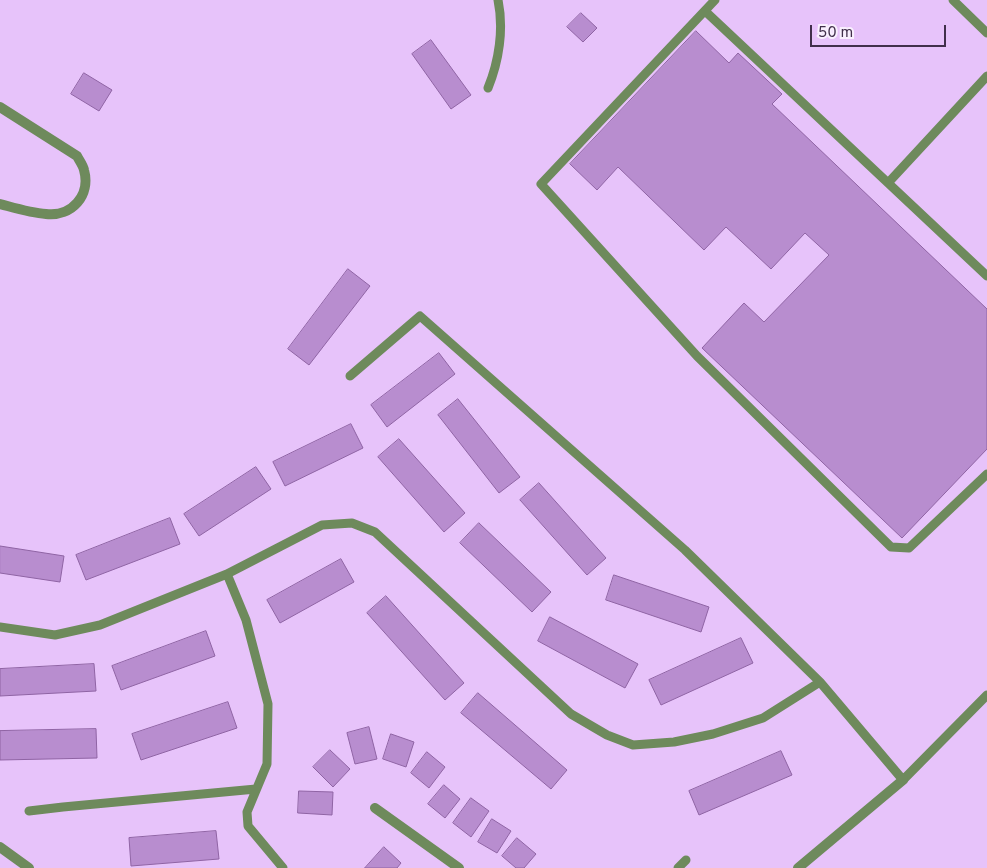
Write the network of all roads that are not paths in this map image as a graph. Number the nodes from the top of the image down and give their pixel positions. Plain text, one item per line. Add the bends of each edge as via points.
1 (498, 0) edge
2 (715, 0) edge
3 (953, 0) edge
4 (704, 11) junction
5 (987, 34) edge
6 (987, 76) edge
7 (488, 88) dead end
8 (0, 107) edge
9 (888, 183) junction
10 (0, 204) edge
11 (987, 276) edge
12 (350, 376) dead end
13 (987, 474) edge
14 (226, 574) junction
15 (0, 627) edge
16 (820, 682) junction
17 (987, 695) edge
18 (903, 780) junction
19 (256, 789) junction
20 (375, 808) dead end
21 (29, 812) dead end
22 (0, 847) edge
23 (686, 860) dead end
24 (30, 868) edge
25 (283, 868) edge
26 (460, 868) edge
27 (678, 868) edge
28 (798, 868) edge

1 - 7 lane via 500,40
2 - 4 lane
3 - 5 lane
4 - 9 lane
4 - 13 lane via 541,184 697,356 891,547 909,548
6 - 9 lane
8 - 10 street via 77,156 86,178 80,201 58,214
9 - 11 lane
12 - 16 lane via 420,316 685,550
14 - 15 lane via 100,626 55,635
14 - 16 lane via 322,525 352,523 375,532 571,714 607,735 633,745 674,742 763,718
14 - 19 lane via 246,620 268,704 267,764
16 - 18 lane
17 - 18 lane
18 - 28 street
19 - 21 lane
19 - 25 lane via 247,812 248,826
20 - 26 street
22 - 24 street
23 - 27 lane

